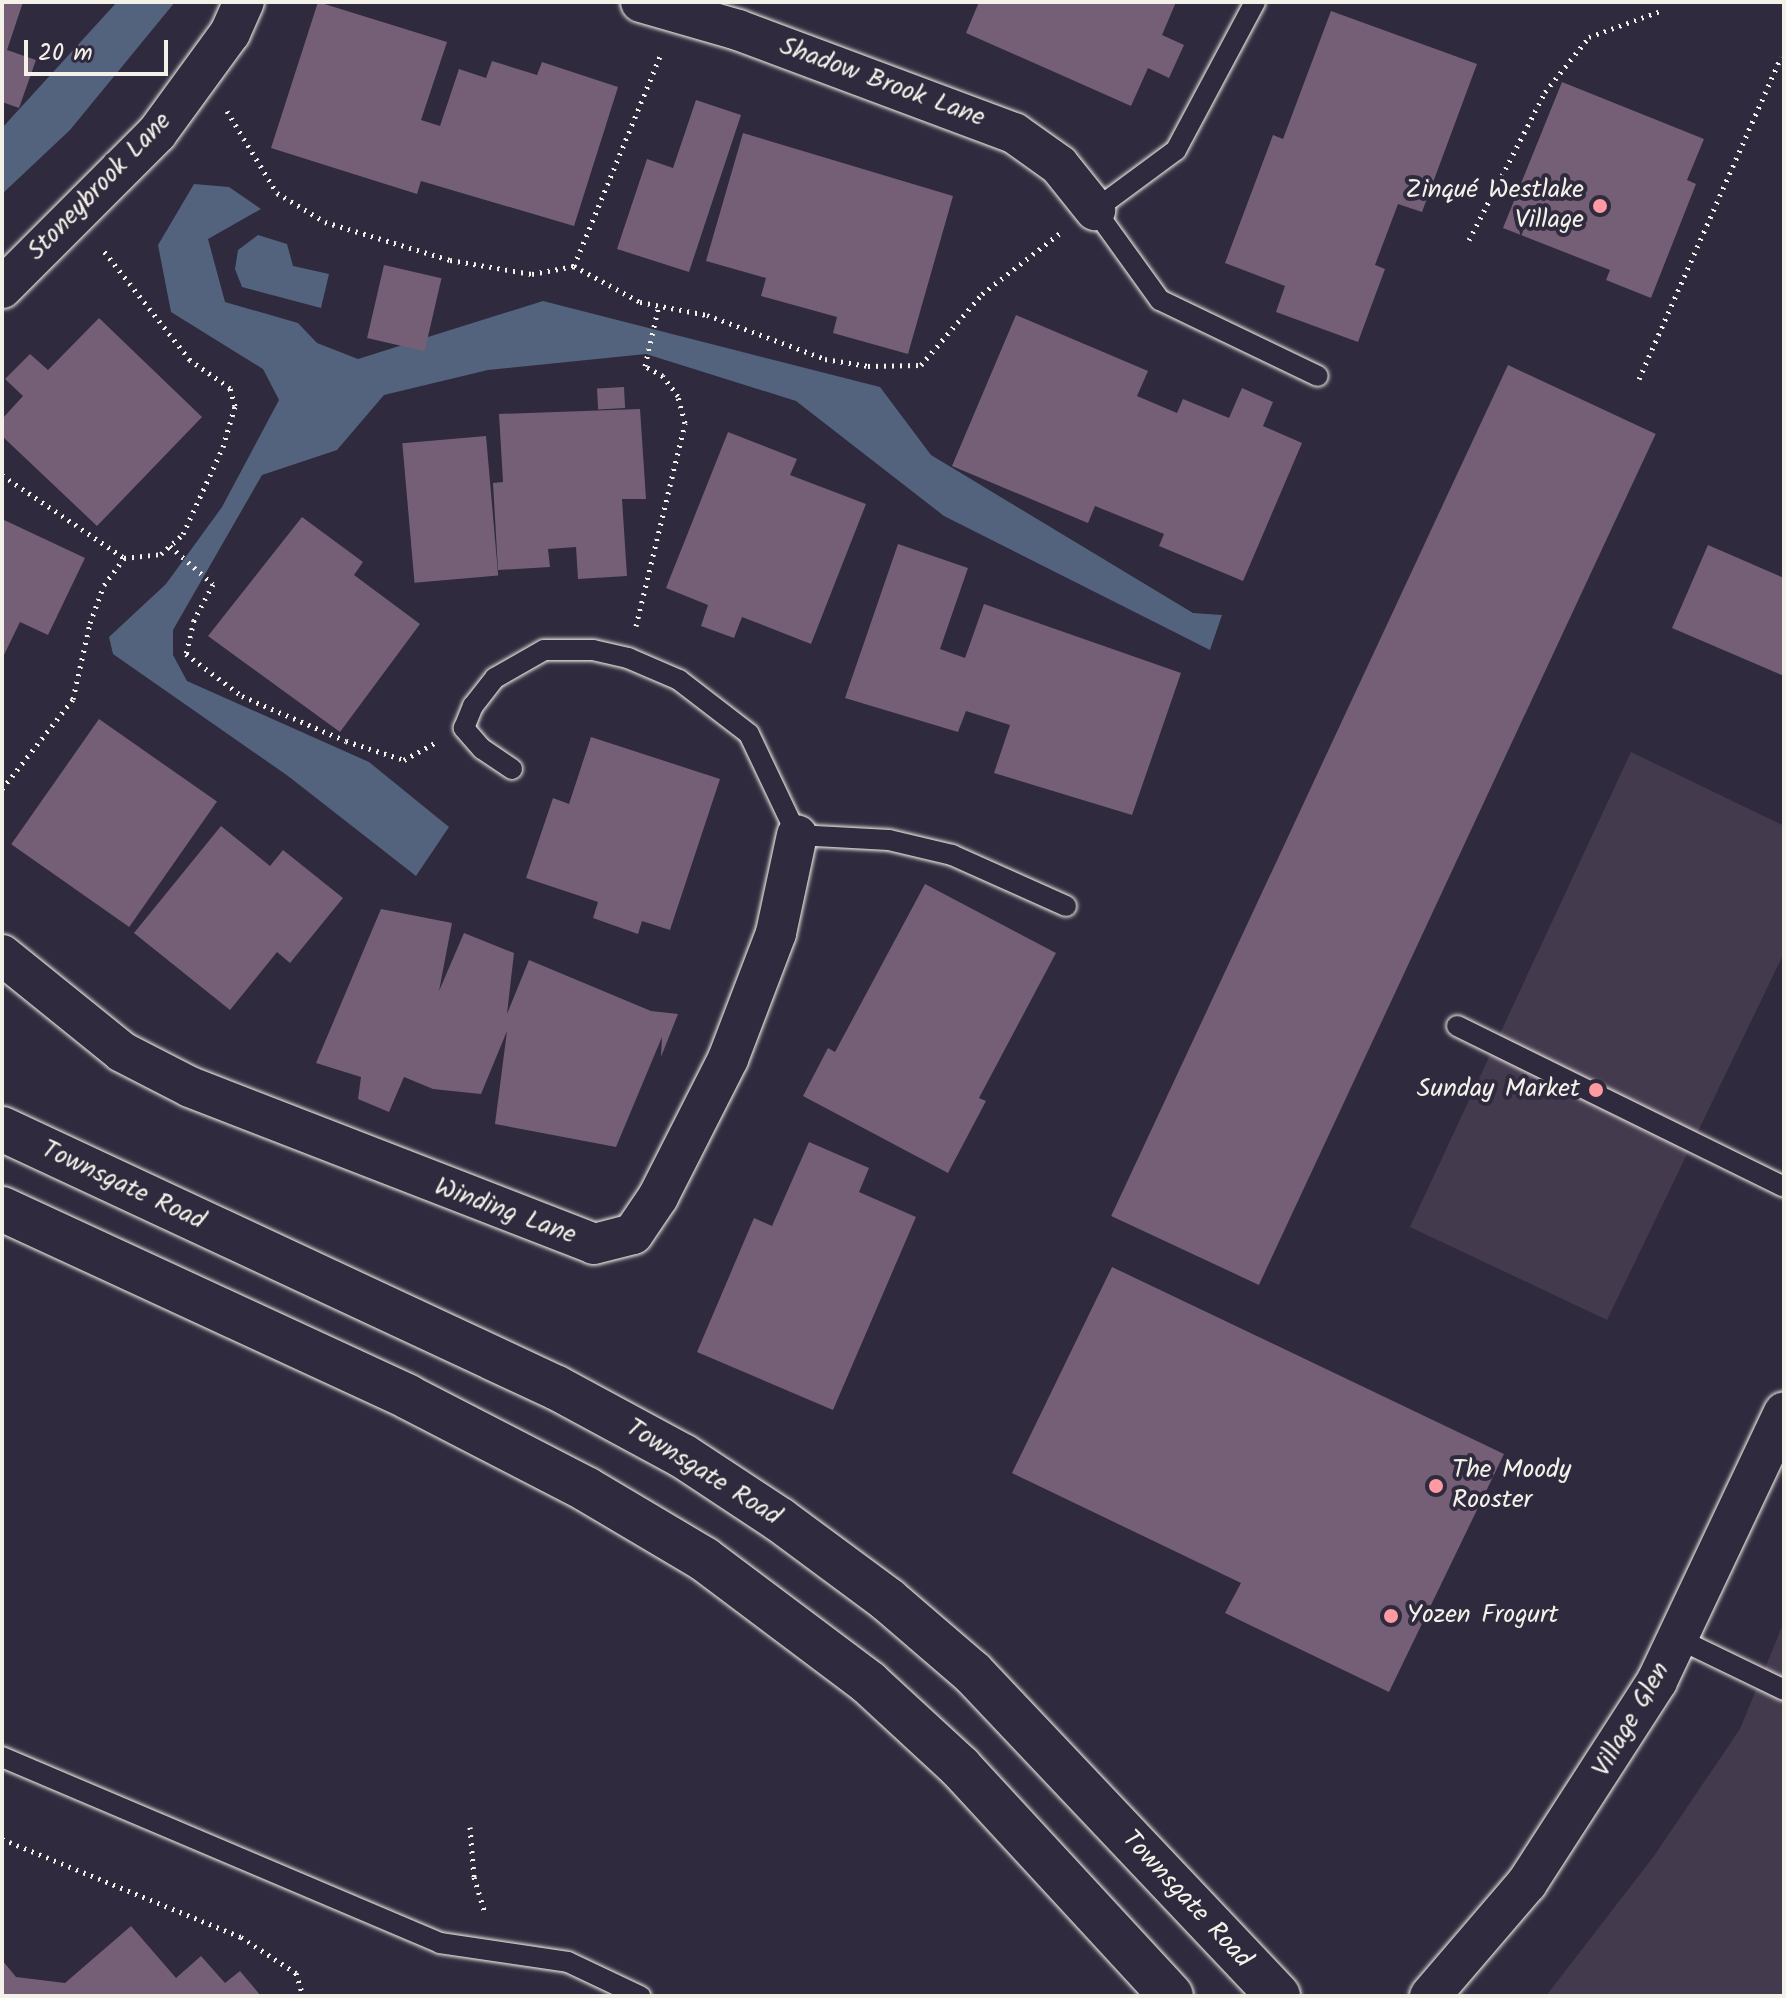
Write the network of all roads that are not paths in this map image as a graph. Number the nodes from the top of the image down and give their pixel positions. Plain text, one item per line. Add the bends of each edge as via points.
1 (244, 2) edge
2 (641, 2) edge
3 (1255, 2) edge
4 (1095, 210) junction
5 (2, 288) edge
6 (1318, 376) dead end
7 (512, 769) dead end
8 (797, 835) junction
9 (1066, 906) dead end
10 (2, 955) edge
11 (1457, 1026) dead end
12 (2, 1129) edge
13 (1784, 1187) edge
14 (2, 1209) edge
15 (1784, 1412) edge
16 (1677, 1638) junction
17 (1784, 1690) edge
18 (2, 1757) edge
19 (640, 1996) edge
20 (1171, 1996) edge
21 (1278, 1996) edge
22 (1430, 1996) edge

1 - 5 street, Stoneybrook Lane via 157,133
2 - 4 street, Shadow Brook Lane via 1014,133 1059,165
3 - 4 lane via 1176,150
4 - 6 lane via 1160,300
7 - 8 lane via 482,749 464,728 495,678 544,650 593,650 628,658 679,680 749,734
8 - 9 lane via 889,840 952,855
8 - 10 street, Winding Lane via 776,933 728,1059 658,1197 633,1234 594,1244 190,1087 122,1052
11 - 13 lane
12 - 21 street, Townsgate Road via 557,1388 683,1456 780,1520 888,1600 973,1673 1057,1757 1202,1922
14 - 20 street via 408,1397 586,1489 704,1559 869,1683 960,1767
15 - 16 street, Village Glen
16 - 17 lane
16 - 22 street, Village Glen via 1599,1777 1527,1883
18 - 19 lane via 440,1943 472,1952 568,1962

